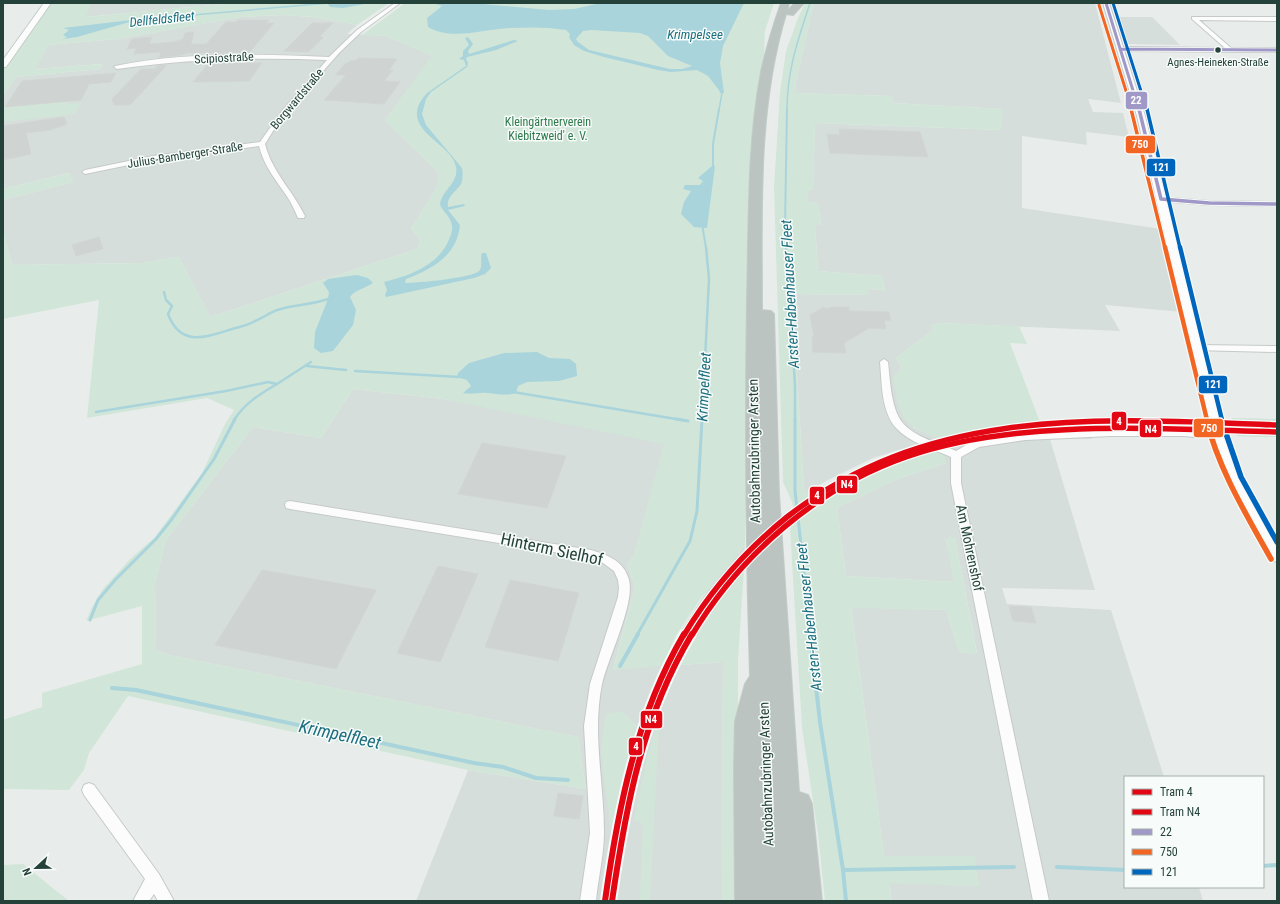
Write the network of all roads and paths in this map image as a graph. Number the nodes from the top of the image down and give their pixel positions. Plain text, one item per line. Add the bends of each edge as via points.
1 (48, 3) edge
2 (398, 3) edge
3 (1106, 3) edge
4 (788, 6) edge
5 (1277, 18) edge
6 (1120, 49) junction
7 (1229, 49) junction
8 (1277, 50) edge
9 (331, 59) junction
10 (3, 65) edge
11 (117, 67) dead end
12 (262, 144) junction
13 (85, 172) dead end
14 (1161, 199) junction
15 (1277, 204) edge
16 (301, 216) dead end
17 (1197, 348) junction
18 (1277, 349) edge
19 (884, 362) dead end
20 (1218, 436) junction
21 (956, 455) junction
22 (290, 504) dead end
23 (1277, 556) edge
24 (761, 660) junction
25 (783, 716) junction
26 (89, 790) dead end
27 (154, 879) junction
28 (141, 901) edge
29 (166, 901) edge
30 (588, 901) edge
31 (750, 901) edge
32 (770, 901) edge
33 (792, 901) edge
34 (808, 901) edge
35 (1041, 901) edge

1 - 10 street
2 - 9 street, Borgwardstraße via 359,31
3 - 6 street
4 - 24 highway, Autobahnzubringer Arsten via 765,80 757,155 753,386
4 - 25 highway, Autobahnzubringer Arsten via 773,97 767,200 766,289 770,495
5 - 7 street via 1194,18
6 - 7 street
6 - 14 street via 1141,116
7 - 8 street
9 - 11 street, Scipiostraße via 244,56
9 - 12 street, Borgwardstraße via 284,112
12 - 13 street, Julius-Bamberger-Straße via 153,158
12 - 16 street, Borgwardstraße via 269,165 296,203
14 - 15 street
14 - 17 street
17 - 18 street
17 - 20 street
19 - 21 street via 892,412 898,424 908,432
20 - 21 street via 1183,433 1111,433 1025,437 977,444
20 - 23 street via 1235,480
21 - 35 street, Am Mohrenshof via 956,483
22 - 30 street, Hinterm Sielhof via 591,554 608,559 616,565 625,584 624,597 596,684 591,726 597,833
24 - 31 highway via 748,721 746,769
24 - 32 highway, Autobahnzubringer Arsten
25 - 33 highway, Autobahnzubringer Arsten
25 - 34 highway via 799,797
26 - 27 street
27 - 28 street
27 - 29 street

